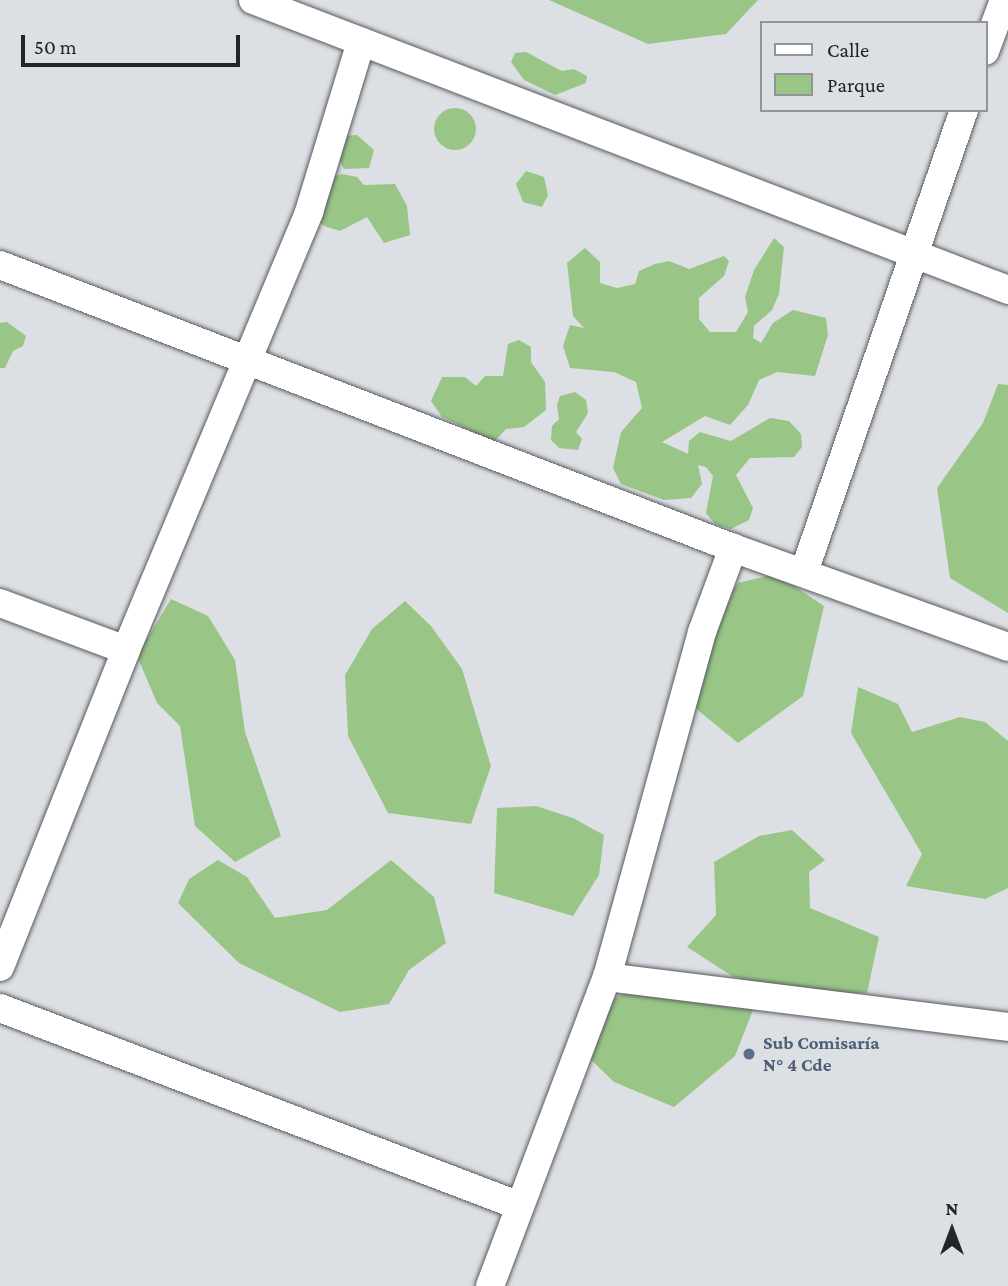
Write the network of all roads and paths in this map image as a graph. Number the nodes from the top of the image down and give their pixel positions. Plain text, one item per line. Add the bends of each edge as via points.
1 (253, 0) edge
2 (1004, 0) edge
3 (361, 42) junction
4 (987, 46) edge
5 (963, 112) edge
6 (912, 255) junction
7 (0, 265) edge
8 (1008, 289) edge
9 (247, 359) junction
10 (733, 548) junction
11 (804, 572) junction
12 (0, 603) edge
13 (1008, 647) edge
14 (125, 650) junction
15 (0, 967) edge
16 (607, 978) junction
17 (0, 1008) edge
18 (1008, 1027) edge
19 (520, 1206) junction
20 (491, 1286) edge

1 - 3 street
2 - 4 street
3 - 6 street
3 - 9 street via 309,212
5 - 6 street
6 - 8 street
6 - 11 street
7 - 9 street
9 - 10 street
9 - 14 street
10 - 11 street
10 - 16 street via 702,632
11 - 13 street
12 - 14 street
14 - 15 street
16 - 18 street
16 - 19 street
17 - 19 street
19 - 20 street

